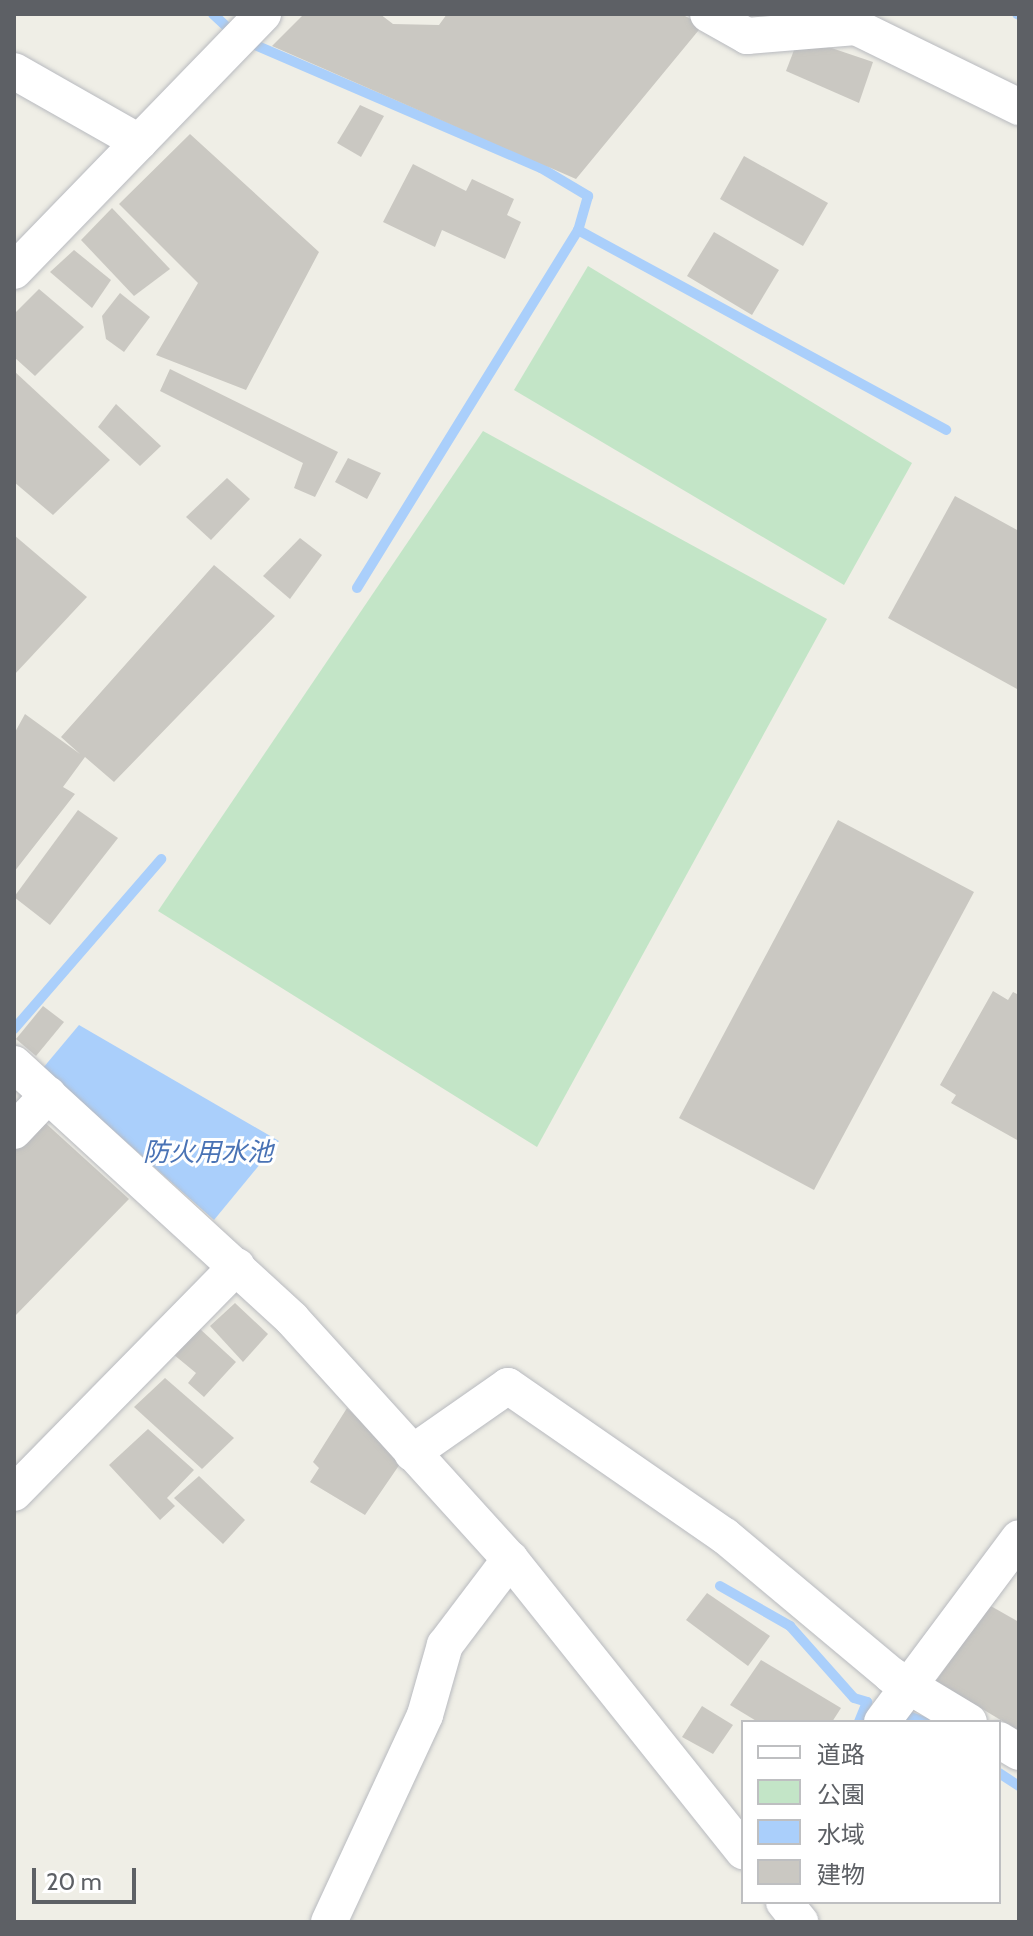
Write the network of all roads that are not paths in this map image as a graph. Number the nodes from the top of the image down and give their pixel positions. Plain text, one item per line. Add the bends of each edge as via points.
1 (263, 14) edge
2 (708, 14) edge
3 (14, 71) edge
4 (1019, 107) edge
5 (139, 142) junction
6 (14, 271) edge
7 (14, 1064) edge
8 (48, 1095) junction
9 (14, 1131) edge
10 (237, 1266) junction
11 (412, 1453) junction
12 (14, 1493) edge
13 (1019, 1538) edge
14 (510, 1559) junction
15 (907, 1684) junction
16 (883, 1720) edge
17 (966, 1720) edge
18 (1001, 1741) edge
19 (1019, 1752) edge
20 (741, 1848) edge
21 (786, 1904) edge
22 (329, 1922) edge
23 (800, 1922) edge

1 - 5 street
2 - 4 street via 747,36 856,27
3 - 5 street
5 - 6 street
7 - 8 street
8 - 9 street
8 - 10 street
10 - 11 street
10 - 12 street
11 - 14 street
11 - 15 street via 508,1386 725,1536
13 - 15 street
14 - 20 street
14 - 22 street via 445,1645 425,1715
15 - 16 street
15 - 17 street
18 - 19 street
21 - 23 street

